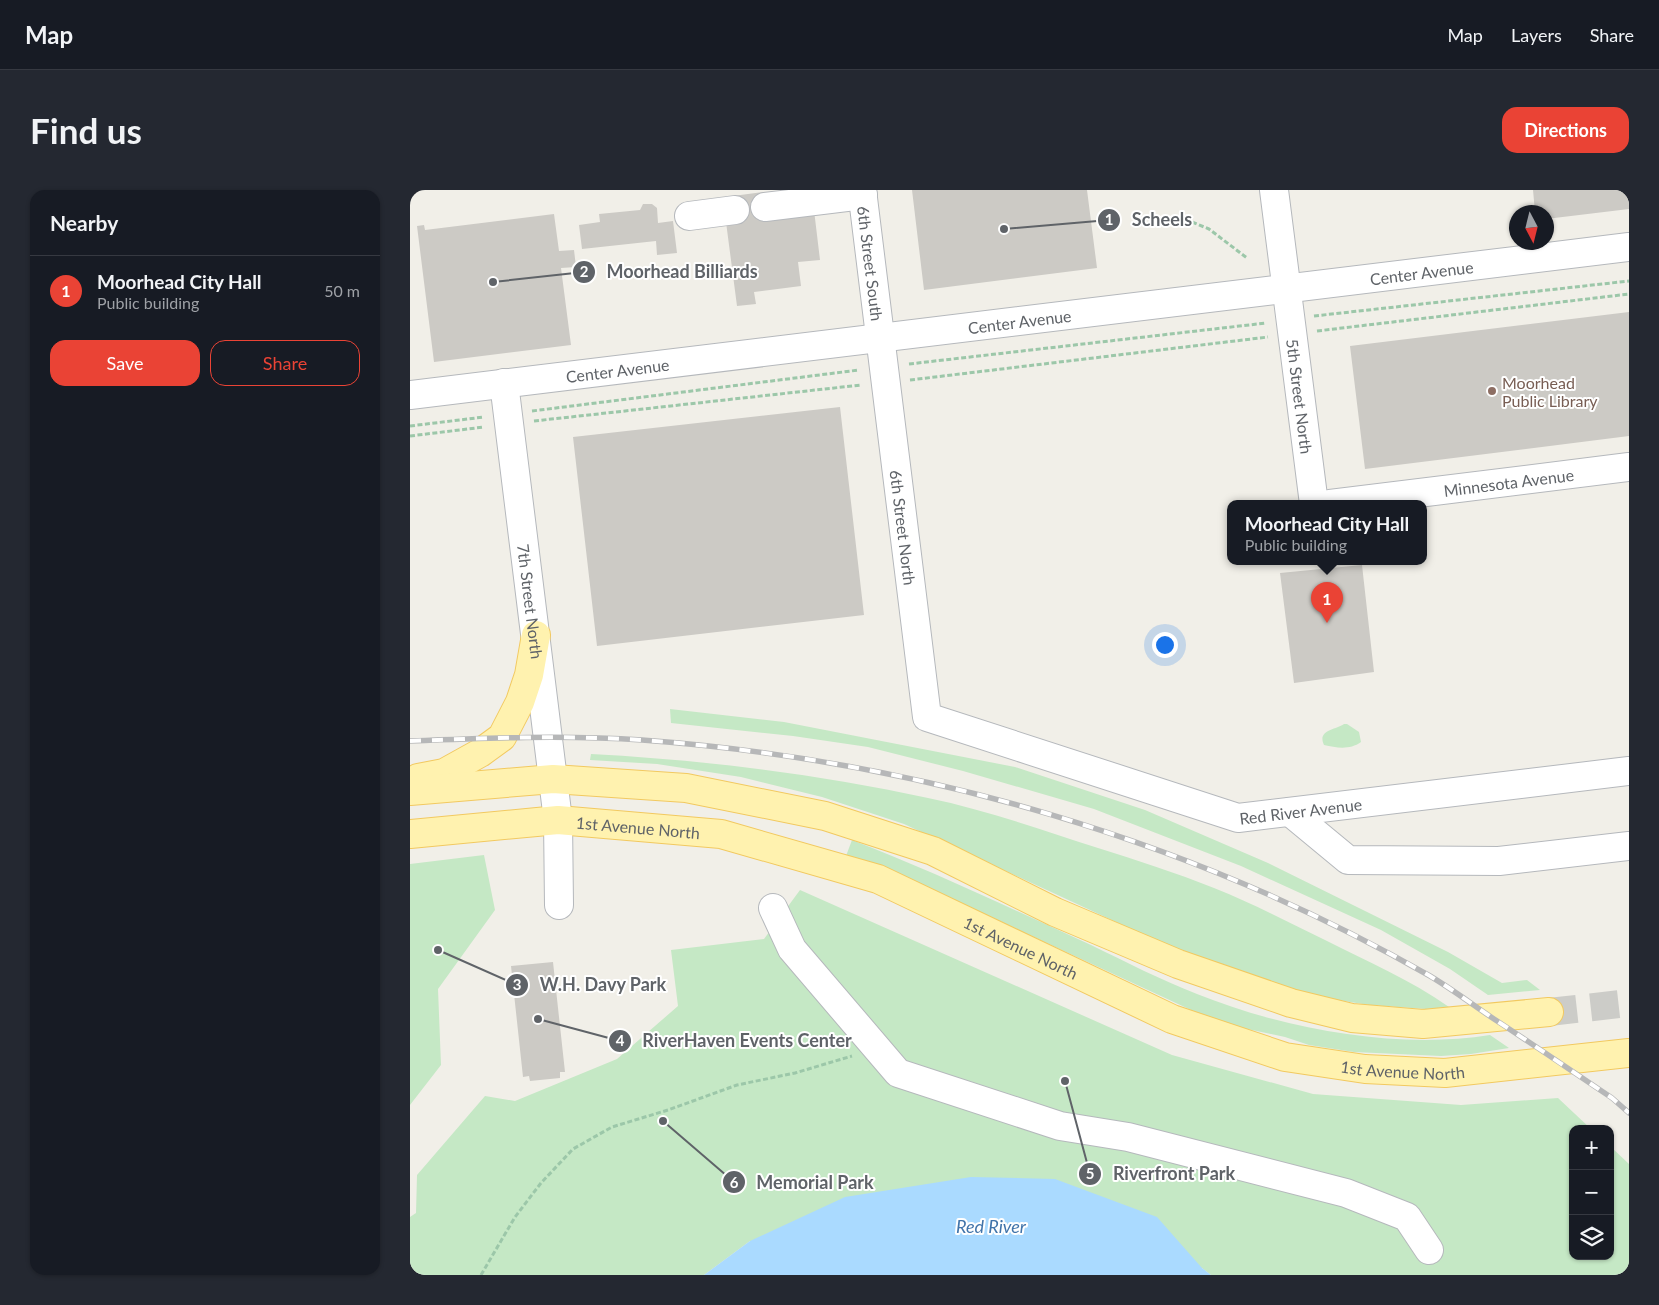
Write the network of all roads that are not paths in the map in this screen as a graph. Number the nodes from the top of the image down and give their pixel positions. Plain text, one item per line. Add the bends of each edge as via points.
1 (1274, 190) edge
2 (862, 192) edge
3 (765, 207) dead end
4 (735, 210) dead end
5 (689, 216) dead end
6 (1629, 247) edge
7 (1286, 288) junction
8 (880, 337) junction
9 (504, 383) junction
10 (410, 395) edge
11 (1629, 467) edge
12 (1313, 500) edge
13 (1362, 500) edge
14 (536, 636) junction
15 (927, 717) joint
16 (1629, 772) edge
17 (553, 779) junction
18 (410, 780) edge
19 (410, 791) edge
20 (1290, 812) junction
21 (558, 820) junction
22 (410, 834) edge
23 (1629, 846) edge
24 (559, 904) dead end
25 (773, 908) dead end
26 (1549, 1012) tunnel mouth
27 (1629, 1053) edge
28 (1429, 1250) dead end

1 - 7 street, 5th Street North
2 - 3 street
2 - 8 street, 6th Street South
4 - 5 street
6 - 7 street, Center Avenue
7 - 8 street, Center Avenue
7 - 12 street, 5th Street North
8 - 9 street, Center Avenue
8 - 15 street, 6th Street North
9 - 10 street, Center Avenue
9 - 14 street, 7th Street North
11 - 13 street, Minnesota Avenue
14 - 17 street, 7th Street North
14 - 18 main road via 520,702 502,737 444,773
15 - 20 street, Red River Avenue via 1238,818
16 - 20 street, Red River Avenue
17 - 19 main road
17 - 21 street, 7th Street North
17 - 26 main road via 686,788 826,816 933,851 1055,912 1178,964 1291,1003 1352,1018 1423,1024
20 - 23 street via 1348,860 1499,861
21 - 22 main road, 1st Avenue North
21 - 24 street, 7th Street North
21 - 27 main road, 1st Avenue North via 721,834 878,879 1172,1019 1285,1057 1365,1069 1444,1073
25 - 28 street via 792,948 898,1073 1060,1126 1128,1137 1346,1192 1407,1217

